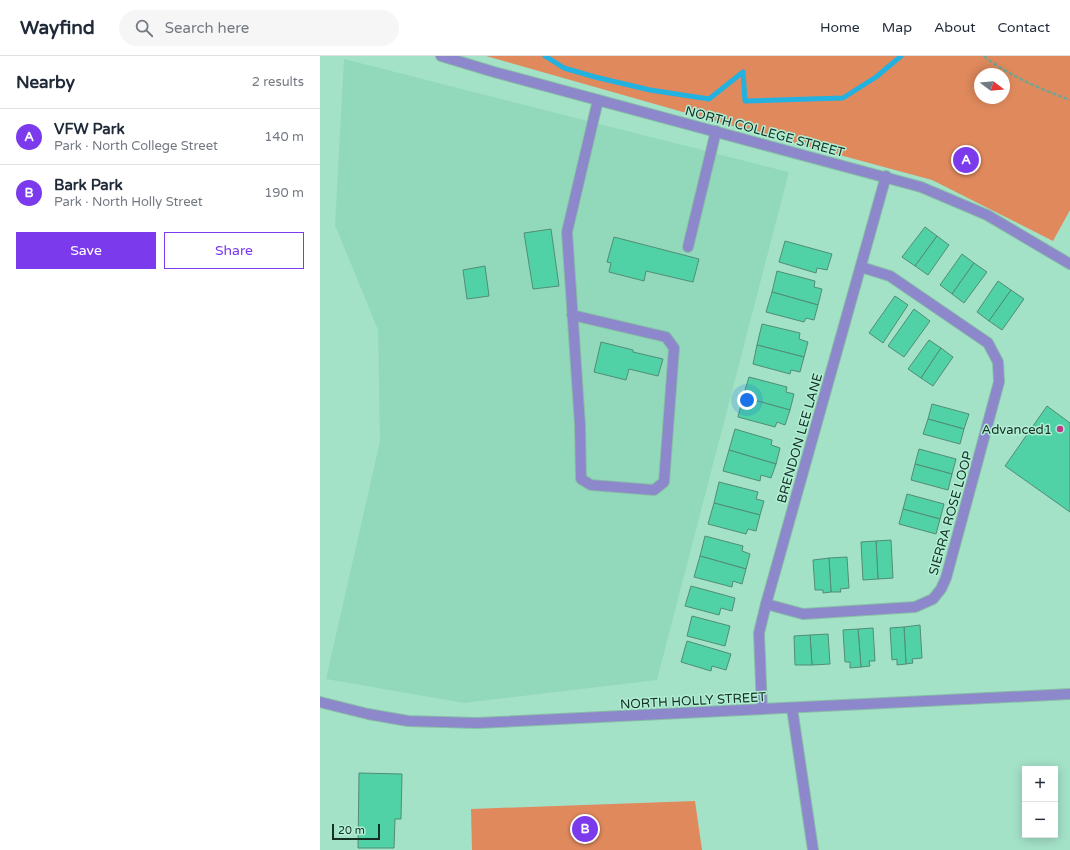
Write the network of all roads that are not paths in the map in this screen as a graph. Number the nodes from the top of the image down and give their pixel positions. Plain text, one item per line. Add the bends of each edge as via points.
1 (441, 56) edge
2 (598, 100) junction
3 (716, 132) junction
4 (886, 176) junction
5 (688, 247) dead end
6 (1070, 264) edge
7 (861, 267) junction
8 (572, 315) junction
9 (766, 604) junction
10 (1070, 694) edge
11 (320, 702) edge
12 (792, 708) junction
13 (762, 710) junction
14 (813, 850) edge

1 - 2 street, NORTH COLLEGE STREET
2 - 3 street, NORTH COLLEGE STREET
2 - 8 street via 567,232
3 - 4 street, NORTH COLLEGE STREET
3 - 5 street
4 - 6 street, NORTH COLLEGE STREET via 921,187 987,216
4 - 7 street, BRENDON LEE LANE
7 - 9 street, BRENDON LEE LANE
7 - 9 street, SIERRA ROSE LOOP via 890,276 988,342 998,362 999,382 946,578 933,599 915,607 803,614
8 - 8 street via 581,479 591,485 654,490 664,482 674,348 666,337
9 - 13 street, BRENDON LEE LANE via 759,633
10 - 12 street, NORTH HOLLY STREET
11 - 13 street, NORTH HOLLY STREET via 368,714 408,720 477,723
12 - 13 street, NORTH HOLLY STREET
12 - 14 street

